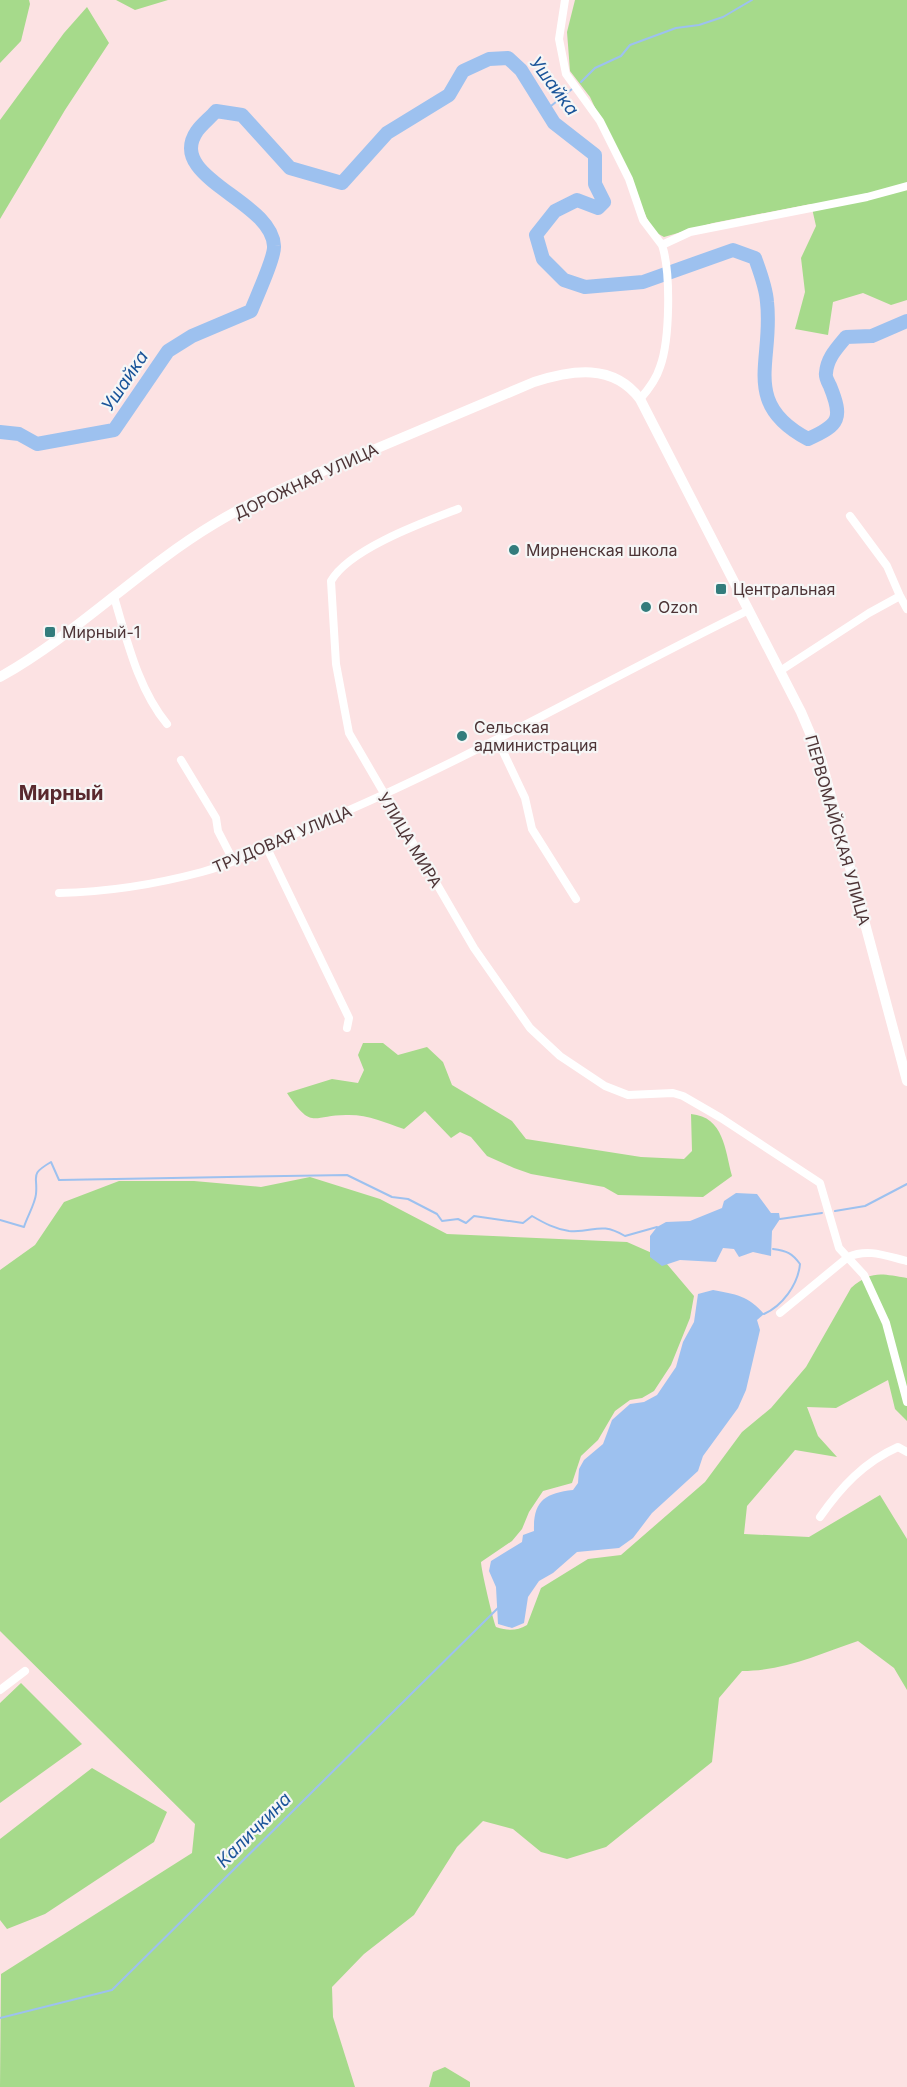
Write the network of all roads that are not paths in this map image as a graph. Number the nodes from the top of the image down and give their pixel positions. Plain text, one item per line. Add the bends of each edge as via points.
1 (565, 0) edge
2 (907, 186) edge
3 (664, 249) junction
4 (640, 399) junction
5 (458, 509) dead end
6 (850, 516) dead end
7 (114, 597) junction
8 (900, 597) junction
9 (907, 609) edge
10 (749, 610) junction
11 (780, 671) junction
12 (0, 677) edge
13 (167, 724) dead end
14 (497, 739) junction
15 (181, 760) dead end
16 (384, 796) junction
17 (266, 846) junction
18 (233, 860) junction
19 (59, 893) dead end
20 (576, 899) dead end
21 (347, 1028) dead end
22 (907, 1081) edge
23 (848, 1257) junction
24 (907, 1261) edge
25 (780, 1313) dead end
26 (907, 1402) edge
27 (907, 1451) edge
28 (820, 1517) dead end
29 (25, 1671) dead end
30 (0, 1690) edge

1 - 3 street via 559,39 566,74 600,121 629,179 643,220
2 - 3 street via 690,232
3 - 4 street via 667,291 661,365 653,385
4 - 7 street, ДОРОЖНАЯ УЛИЦА via 619,380 594,372 560,374 534,382 286,486 181,545
4 - 10 street, ПЕРВОМАЙСКАЯ УЛИЦА
5 - 16 street, УЛИЦА МИРА via 408,527 342,566 331,581 336,664 349,733
6 - 8 street via 887,566
7 - 12 street, ДОРОЖНАЯ УЛИЦА
7 - 13 street via 150,701
8 - 9 street
8 - 11 street
10 - 11 street, ПЕРВОМАЙСКАЯ УЛИЦА
10 - 14 street, ТРУДОВАЯ УЛИЦА
11 - 22 street, ПЕРВОМАЙСКАЯ УЛИЦА via 821,759
14 - 16 street, ТРУДОВАЯ УЛИЦА
14 - 20 street via 525,798 532,828
15 - 18 street via 216,818 218,831
16 - 17 street, ТРУДОВАЯ УЛИЦА
16 - 23 street, УЛИЦА МИРА via 474,948 530,1028 588,1077 616,1092 673,1093 706,1108 820,1183 839,1248
17 - 18 street, ТРУДОВАЯ УЛИЦА
17 - 21 street via 349,1018
18 - 19 street, ТРУДОВАЯ УЛИЦА via 203,871 152,881
23 - 24 street via 865,1252
23 - 25 street
23 - 26 street, УЛИЦА МИРА via 864,1275 886,1323
27 - 28 street via 898,1447 875,1457 837,1493
29 - 30 street

